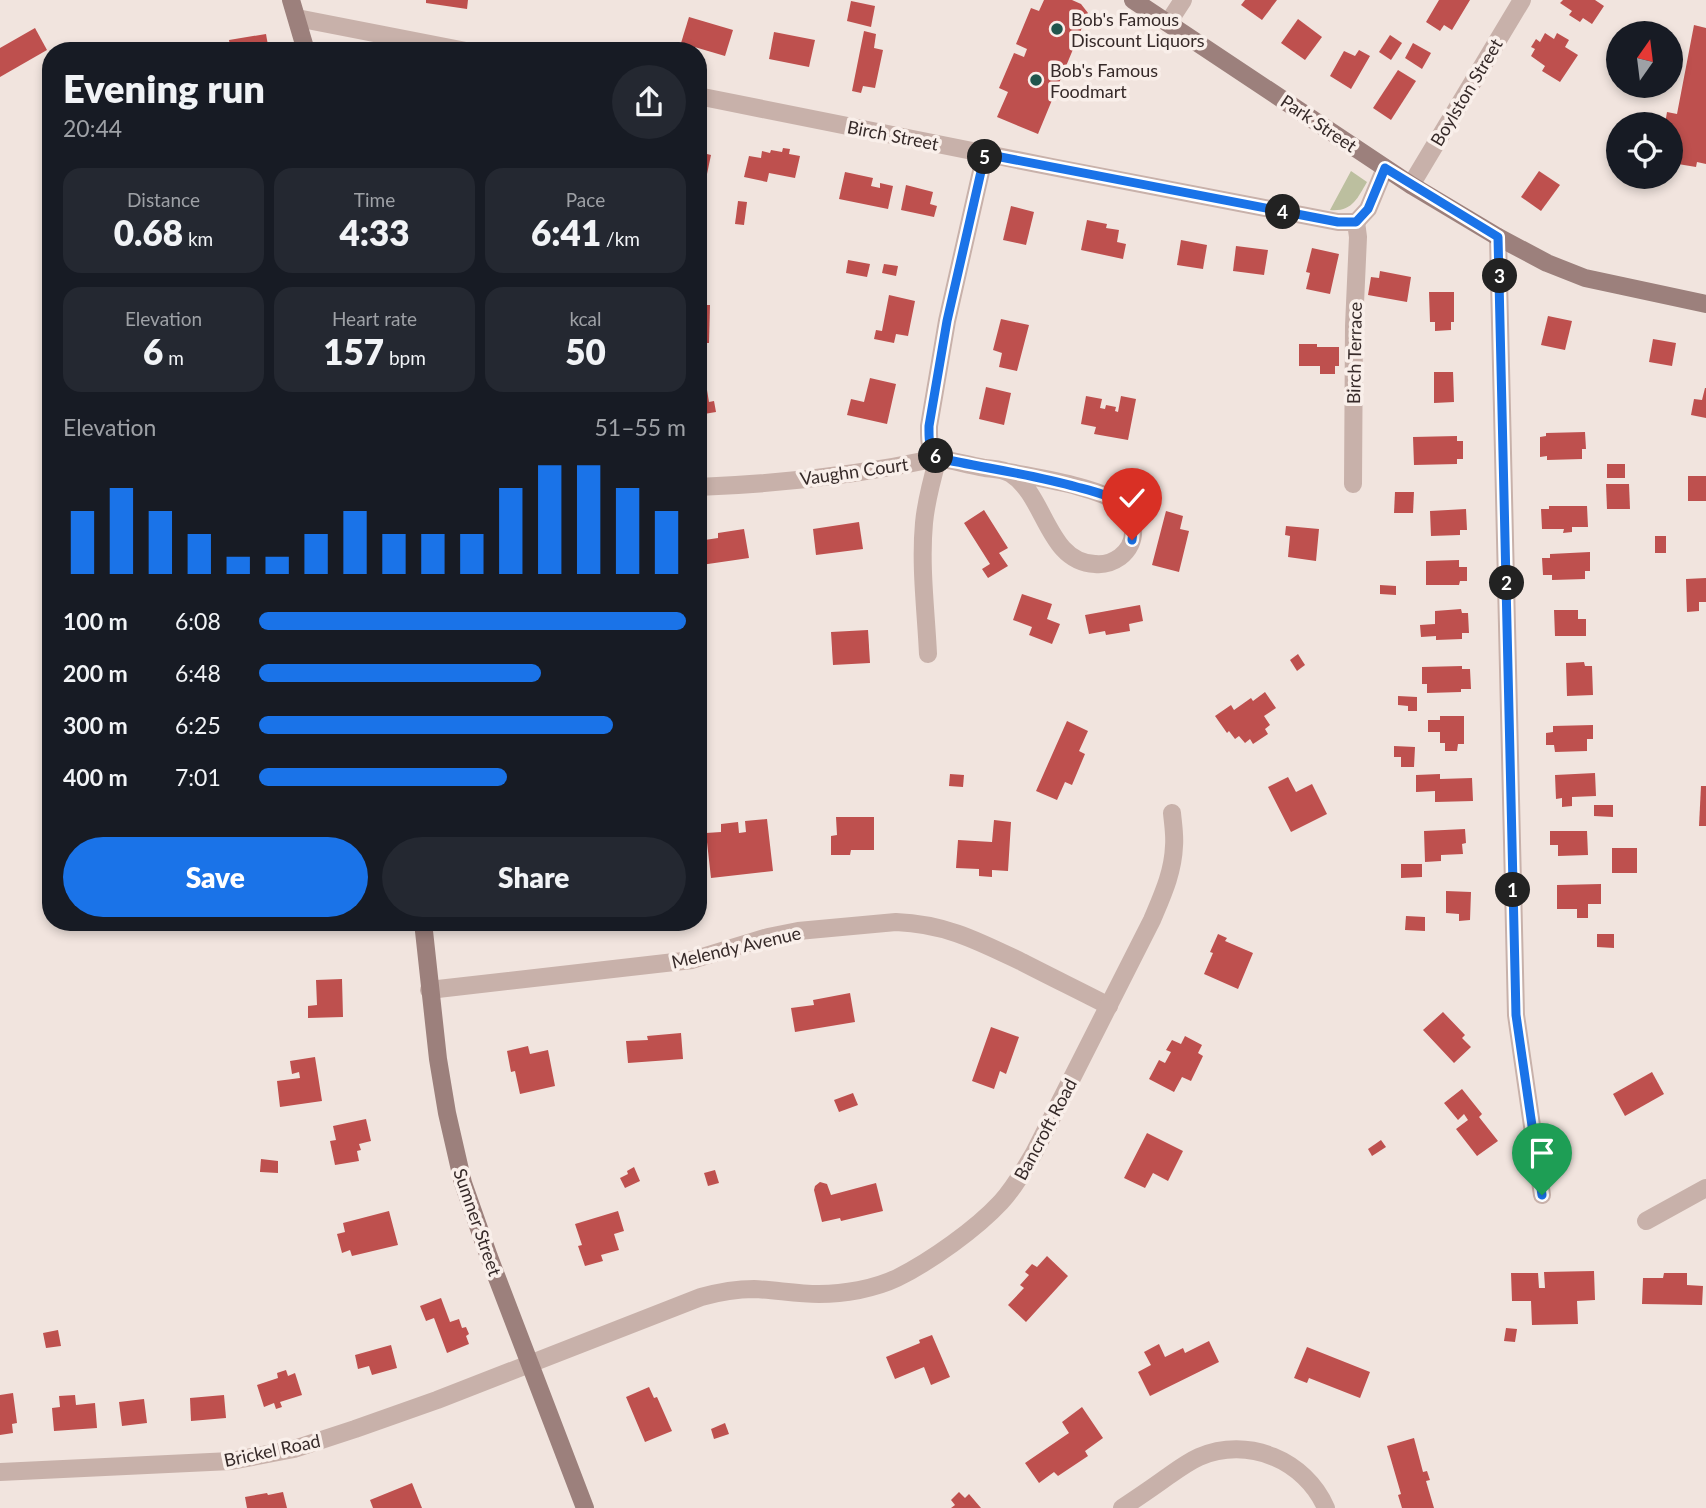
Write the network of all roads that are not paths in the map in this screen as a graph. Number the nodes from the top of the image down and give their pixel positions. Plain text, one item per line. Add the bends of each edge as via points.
1 (291, 0) edge
2 (1133, 0) edge
3 (1183, 0) edge
4 (1522, 0) edge
5 (297, 18) junction
6 (1168, 23) junction
7 (304, 42) edge
8 (421, 42) edge
9 (707, 98) edge
10 (985, 154) junction
11 (1385, 168) junction
12 (1411, 185) junction
13 (1356, 222) junction
14 (1498, 237) junction
15 (1706, 304) edge
16 (938, 458) junction
17 (1009, 472) junction
18 (1353, 484) dead end
19 (707, 487) edge
20 (928, 654) dead end
21 (1172, 813) dead end
22 (424, 931) edge
23 (429, 990) junction
24 (1109, 1006) junction
25 (1706, 1188) edge
26 (1542, 1195) dead end
27 (1646, 1221) dead end
28 (530, 1365) junction
29 (0, 1472) edge
30 (585, 1508) edge
31 (1122, 1508) edge
32 (1326, 1508) edge

1 - 5 main road
2 - 6 main road, Park Street
3 - 6 street
4 - 12 street, Boylston Street
5 - 7 main road
5 - 8 street
6 - 11 main road, Park Street
9 - 10 street, Birch Street
10 - 13 street, Birch Street
10 - 16 street via 947,321 929,426 932,452
11 - 12 main road, Park Street
11 - 13 street via 1368,209
12 - 14 main road, Park Street
13 - 18 street, Birch Terrace
14 - 15 main road, Park Street via 1585,278
14 - 26 street via 1516,1015
16 - 17 street
16 - 19 street, Vaughn Court via 842,475
16 - 20 street, Vaughn Court via 924,523
17 - 17 street via 1032,496 1054,537 1076,559 1098,565 1127,551 1133,531 1121,504 1099,493
21 - 24 street, Bancroft Road via 1173,860 1167,885
22 - 23 main road, Sumner Street
23 - 24 street, Melendy Avenue via 666,964 798,931 895,922 933,926 969,937
23 - 28 main road, Sumner Street via 442,1085 463,1183
24 - 28 street, Bancroft Road via 1018,1180 984,1218 925,1261 882,1284 851,1291 820,1294 742,1289 701,1297
25 - 27 street
28 - 29 street, Brickel Road via 346,1432 257,1457
28 - 30 main road, Sumner Street
31 - 32 street via 1198,1458 1237,1449 1261,1452 1291,1465 1314,1487

